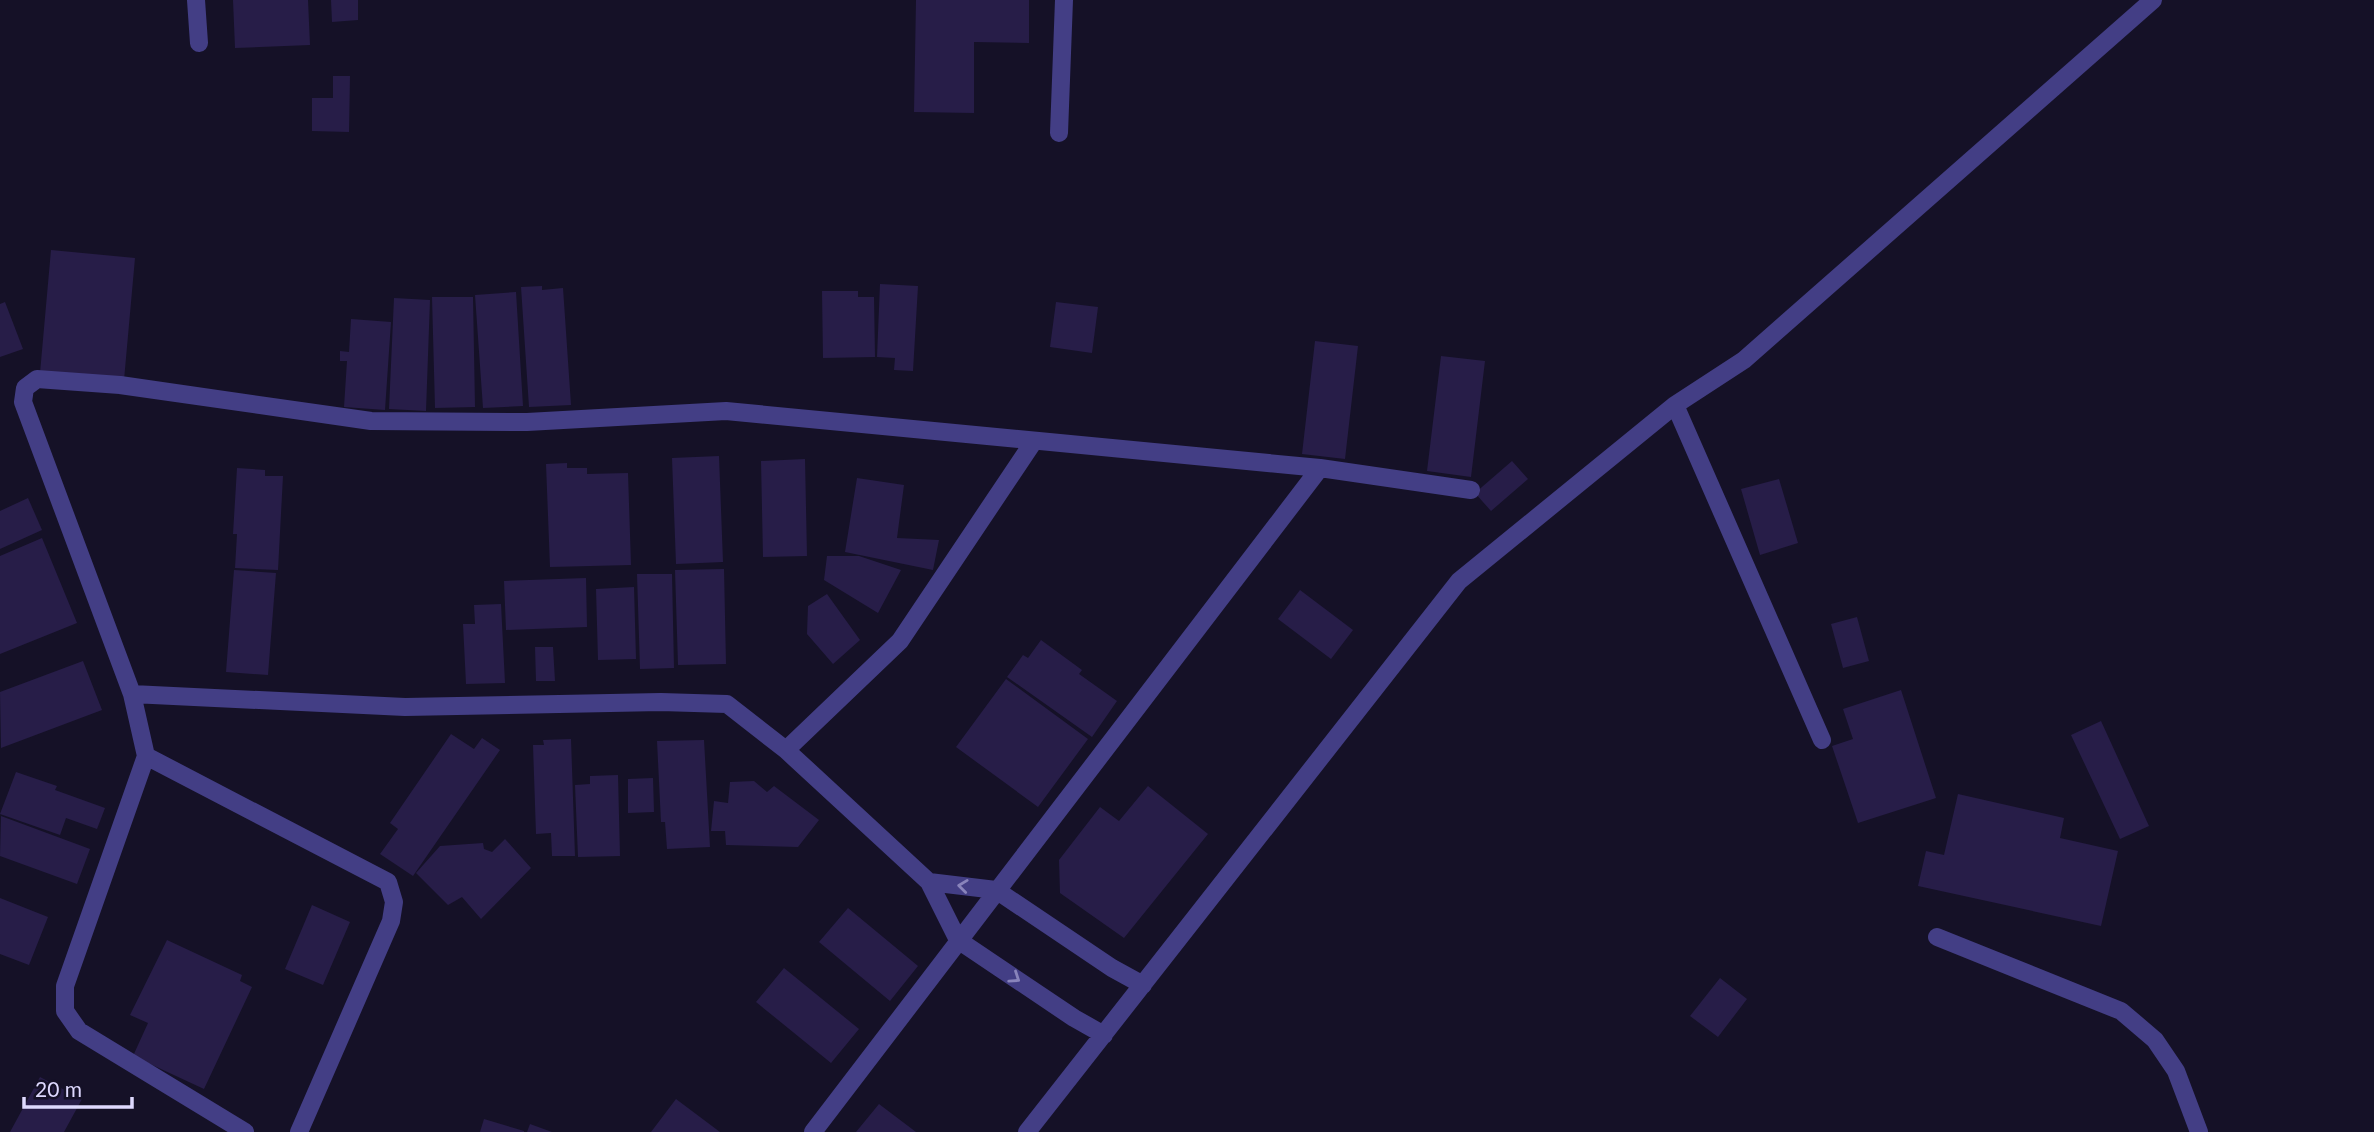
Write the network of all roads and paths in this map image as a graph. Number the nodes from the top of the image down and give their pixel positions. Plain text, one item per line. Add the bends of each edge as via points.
1 (196, 0) edge
2 (1064, 0) edge
3 (2153, 0) edge
4 (199, 43) dead end
5 (1059, 133) dead end
6 (1675, 405) junction
7 (1034, 441) junction
8 (1320, 468) junction
9 (1471, 490) dead end
10 (132, 694) junction
11 (1822, 740) dead end
12 (786, 750) junction
13 (146, 756) junction
14 (929, 882) junction
15 (996, 890) junction
16 (1937, 937) dead end
17 (958, 940) junction
18 (1143, 985) junction
19 (1104, 1035) junction
20 (245, 1132) edge
21 (299, 1132) edge
22 (813, 1132) edge
23 (1027, 1132) edge
24 (2199, 1132) edge

1 - 4 street
2 - 5 street
3 - 6 street via 1744,360
6 - 11 street
6 - 18 street via 1459,582
7 - 8 street
7 - 10 street via 726,411 527,422 371,421 120,385 37,379 26,388 23,402
7 - 12 street via 900,641
8 - 9 street
8 - 15 street
10 - 12 street via 404,707 727,704
10 - 13 street
12 - 14 street
13 - 20 street via 65,986 65,1011 79,1031
13 - 21 street via 388,882 394,902 391,921
15 -> 14 street
14 - 17 street
15 - 17 street
15 - 18 street
16 - 24 street via 2121,1011 2155,1040 2176,1071
17 -> 19 street
17 - 22 street
18 - 19 street
19 - 23 street

